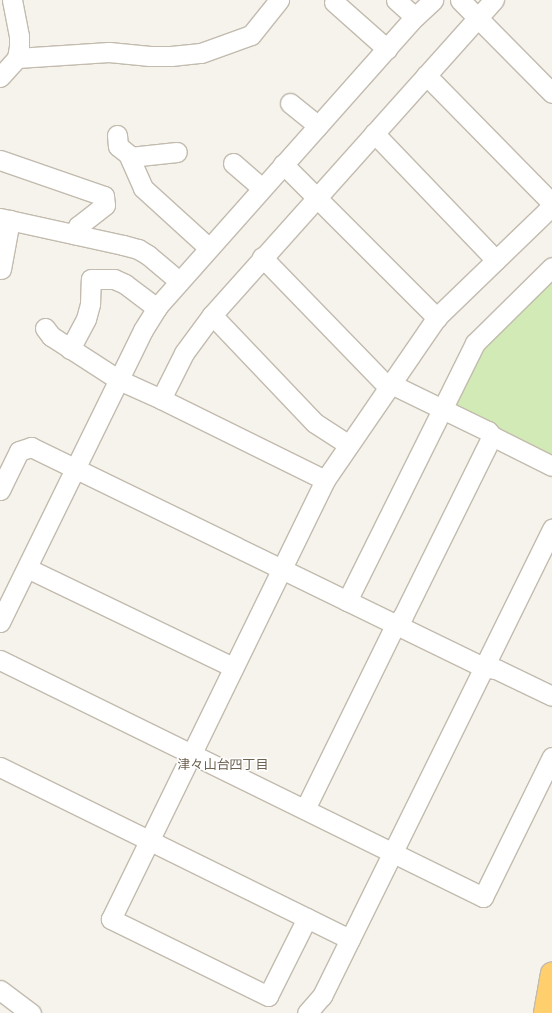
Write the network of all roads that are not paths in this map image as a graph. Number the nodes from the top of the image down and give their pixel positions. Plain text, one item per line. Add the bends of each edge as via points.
1 (12, 0) edge
2 (396, 0) edge
3 (433, 0) edge
4 (460, 0) edge
5 (494, 0) edge
6 (334, 2) dead end
7 (273, 3) edge
8 (415, 17) junction
9 (479, 17) junction
10 (387, 49) junction
11 (17, 58) junction
12 (426, 75) junction
13 (0, 77) edge
14 (552, 93) edge
15 (290, 103) dead end
16 (318, 126) junction
17 (374, 133) junction
18 (117, 136) dead end
19 (177, 152) dead end
20 (130, 157) junction
21 (0, 160) edge
22 (233, 163) dead end
23 (283, 164) junction
24 (262, 188) junction
25 (317, 196) junction
26 (552, 204) edge
27 (5, 219) edge
28 (75, 234) junction
29 (209, 248) junction
30 (262, 257) junction
31 (496, 260) junction
32 (552, 267) edge
33 (1, 269) dead end
34 (179, 281) junction
35 (157, 308) junction
36 (212, 315) junction
37 (437, 318) junction
38 (44, 328) dead end
39 (70, 349) junction
40 (119, 380) junction
41 (390, 386) junction
42 (161, 399) junction
43 (442, 408) junction
44 (492, 436) junction
45 (349, 446) junction
46 (552, 466) edge
47 (76, 468) junction
48 (325, 480) junction
49 (0, 490) edge
50 (552, 529) edge
51 (27, 568) junction
52 (282, 569) junction
53 (347, 601) junction
54 (0, 622) edge
55 (395, 625) junction
56 (0, 660) edge
57 (234, 667) junction
58 (483, 667) junction
59 (552, 696) edge
60 (191, 754) junction
61 (552, 757) edge
62 (0, 767) edge
63 (305, 809) junction
64 (149, 840) junction
65 (392, 852) junction
66 (307, 918) junction
67 (350, 939) junction
68 (552, 974) edge
69 (0, 990) edge
70 (31, 1013) edge
71 (307, 1013) edge
72 (545, 1013) edge

1 - 11 street via 19,36
2 - 8 street
3 - 8 street
4 - 9 street
5 - 9 street
6 - 10 street
7 - 11 street via 251,35 201,53 150,56 110,52
8 - 10 street
9 - 12 street
9 - 14 street
10 - 16 street
11 - 13 street
12 - 17 street
12 - 26 street
15 - 16 street
16 - 23 street
17 - 25 street
17 - 31 street
18 - 20 street via 118,146
19 - 20 street
20 - 29 street via 143,188
21 - 28 street via 104,196 105,205 78,226
22 - 24 street
23 - 24 street
23 - 25 street
24 - 29 street
25 - 30 street
25 - 37 street
26 - 31 street
27 - 28 street
27 - 33 street
28 - 34 street via 138,250 148,255
29 - 34 street
30 - 36 street
30 - 41 street
31 - 37 street
32 - 43 street via 475,343
34 - 35 street
35 - 39 street via 126,284 114,280 91,280 90,304 86,319
35 - 40 street via 143,330
36 - 42 street via 184,353
36 - 45 street via 315,422
37 - 41 street
38 - 39 street
39 - 40 street
40 - 42 street
40 - 47 street
41 - 43 street
41 - 45 street
42 - 48 street
43 - 44 street via 488,431
43 - 53 street
44 - 46 street
44 - 55 street via 403,616
45 - 48 street
47 - 49 street via 31,447 19,451
47 - 51 street
47 - 52 street
48 - 52 street
50 - 58 street
51 - 54 street
51 - 57 street
52 - 53 street
52 - 57 street
53 - 55 street
55 - 58 street
55 - 63 street
56 - 60 street
57 - 60 street
58 - 59 street via 496,669
58 - 65 street
60 - 63 street
60 - 64 street
61 - 65 street via 483,897
62 - 64 street
63 - 65 street
64 - 66 street
64 - 66 street via 110,919 268,996
65 - 67 street
66 - 67 street
67 - 71 street via 322,996
68 - 72 highway
69 - 70 street

